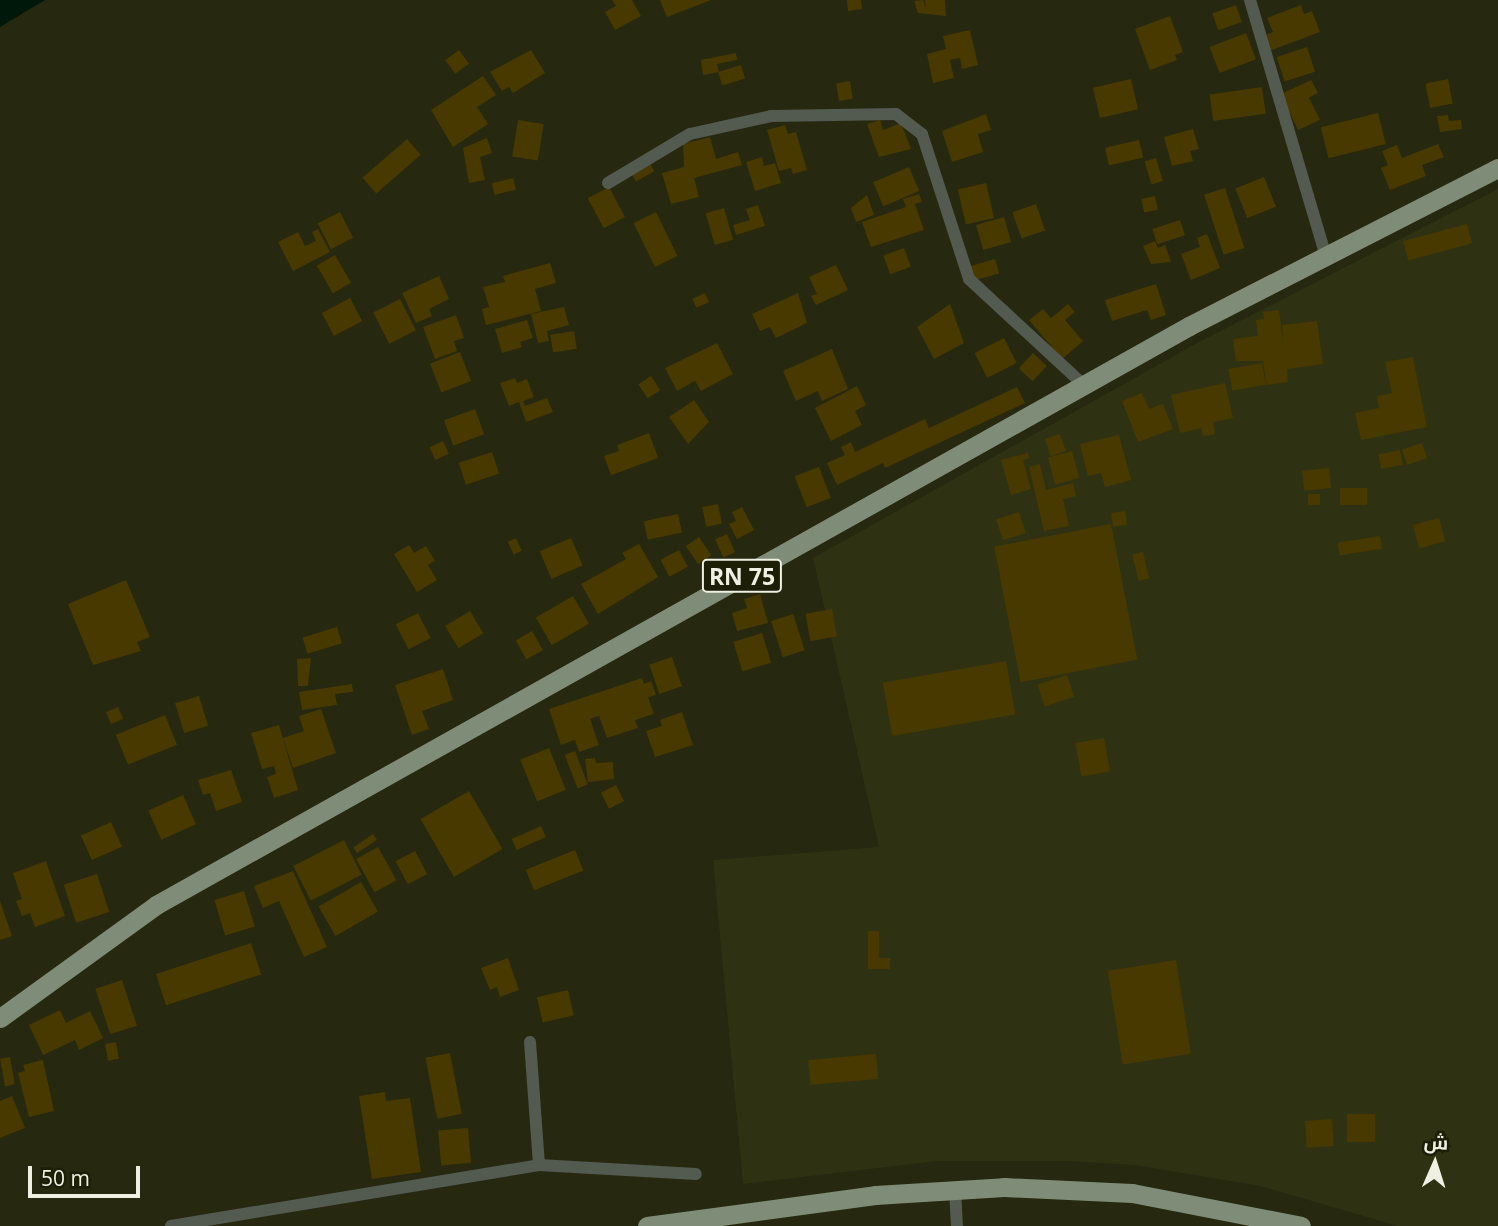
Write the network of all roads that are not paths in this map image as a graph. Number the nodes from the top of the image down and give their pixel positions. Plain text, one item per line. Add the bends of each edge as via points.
1 (1250, 0) edge
2 (1498, 168) edge
3 (608, 183) dead end
4 (1326, 257) junction
5 (1084, 385) junction
6 (1, 1016) edge
7 (530, 1042) dead end
8 (539, 1165) junction
9 (696, 1174) dead end
10 (955, 1189) junction
11 (171, 1226) edge
12 (647, 1226) edge
13 (957, 1226) edge
14 (1301, 1226) edge

1 - 4 street
2 - 4 main road, RN 75
3 - 5 street via 690,134 771,116 896,114 922,134 969,279
4 - 5 main road, RN 75
5 - 6 main road, RN 75 via 156,905
7 - 8 street
8 - 9 street
8 - 11 street
10 - 12 main road
10 - 13 street
10 - 14 main road via 1132,1193 1255,1213

